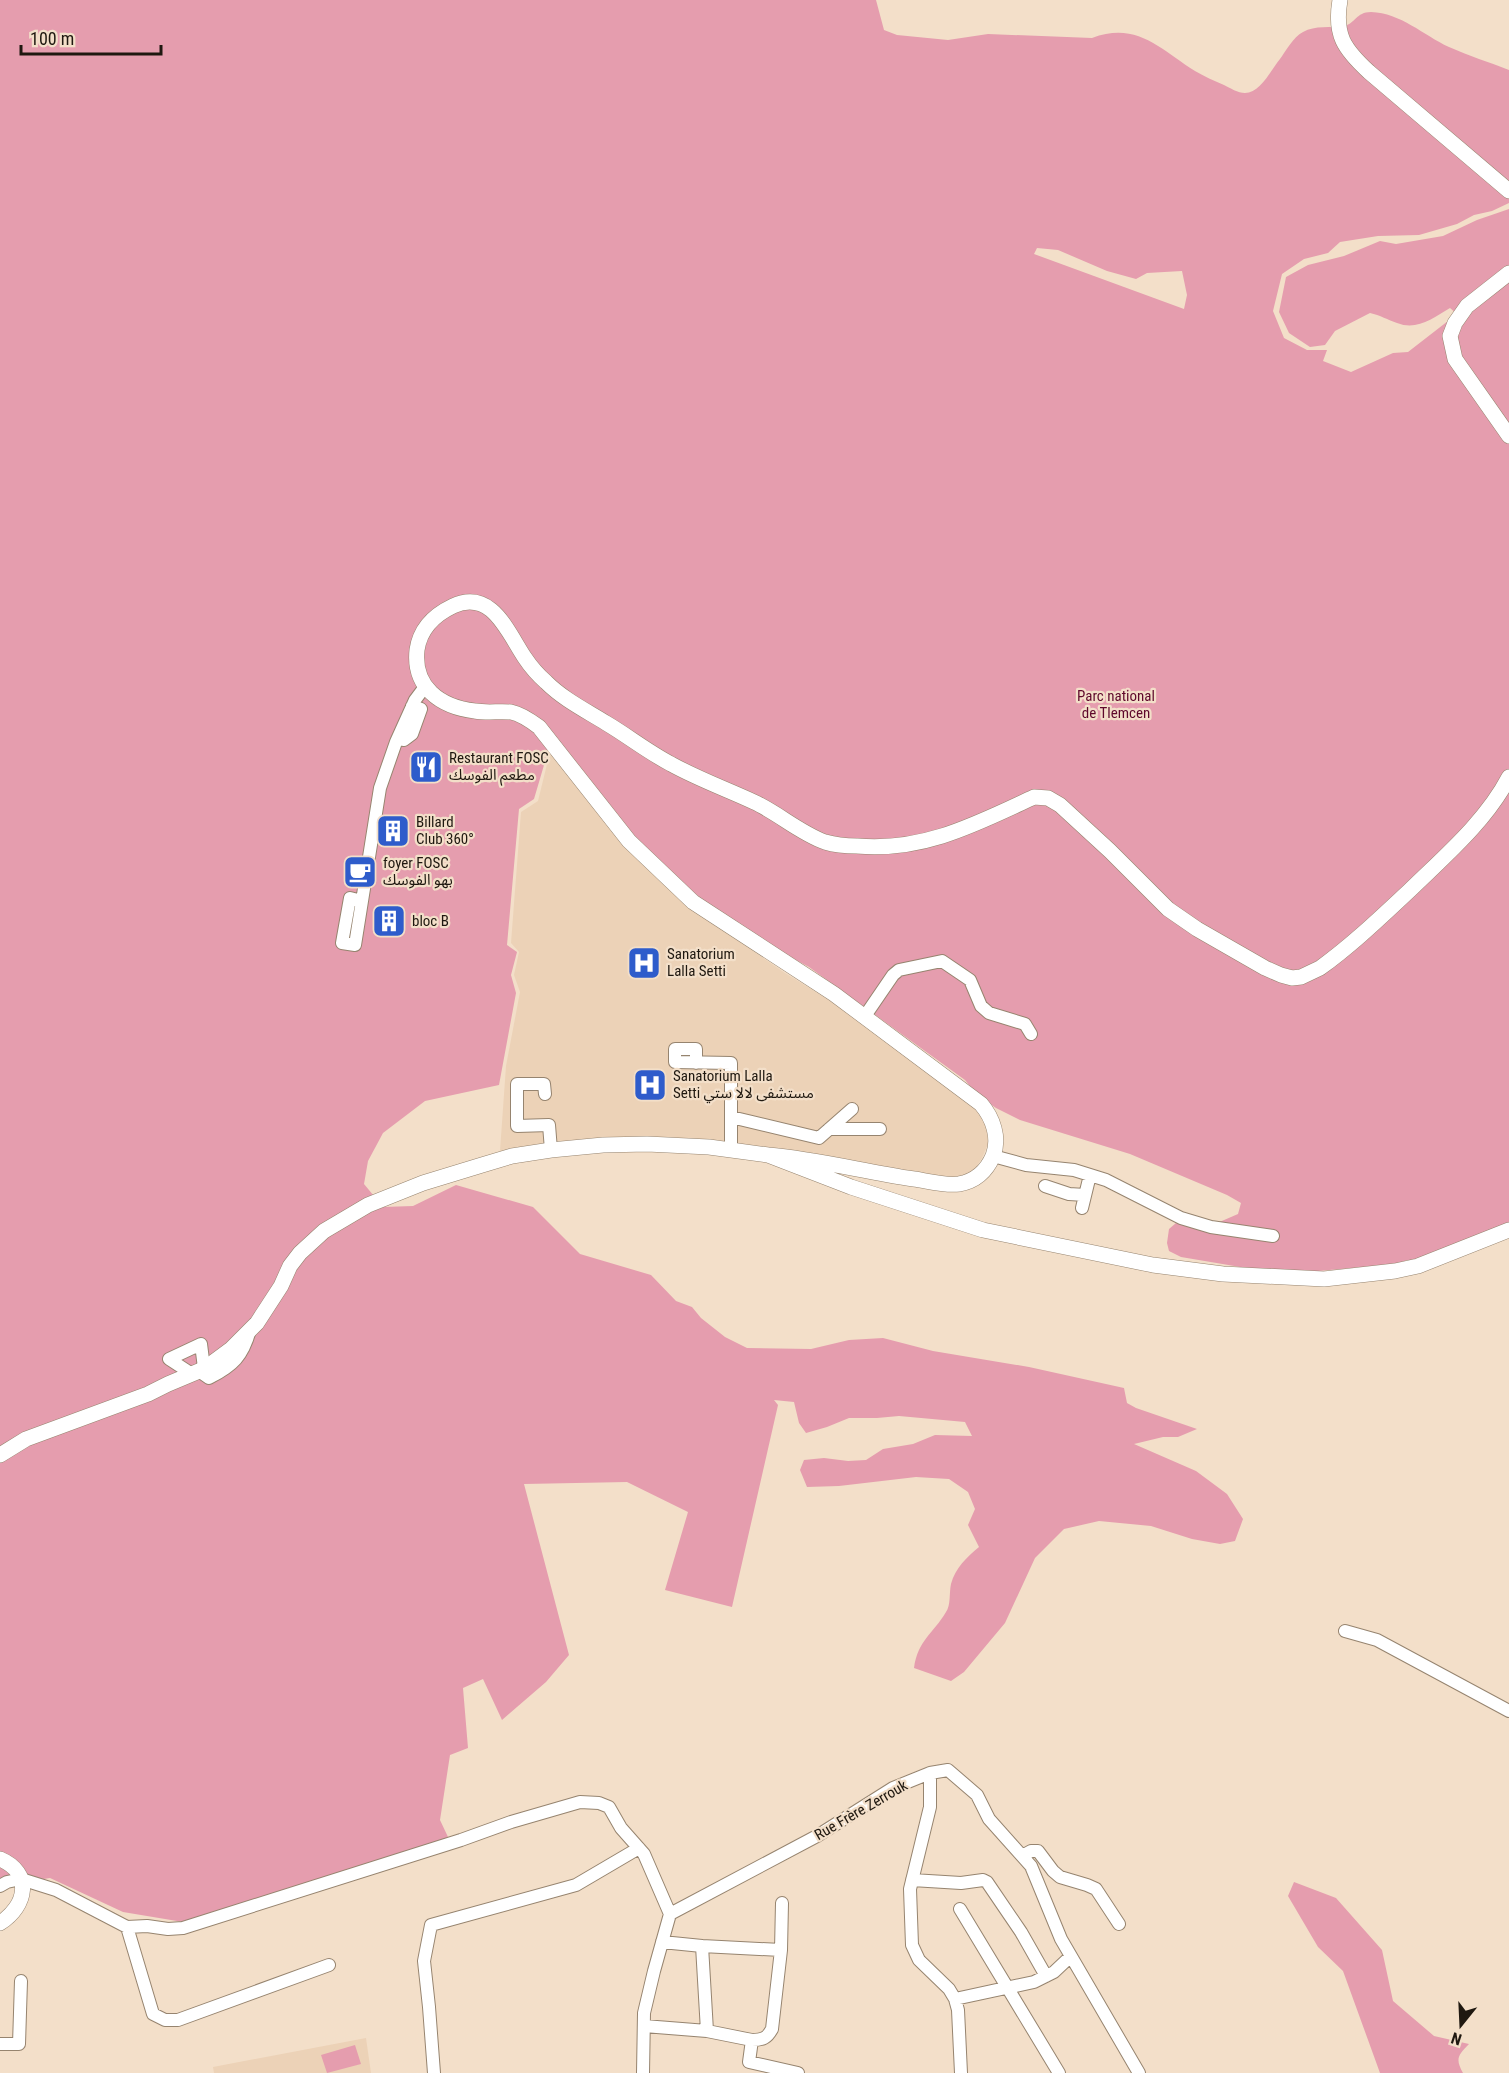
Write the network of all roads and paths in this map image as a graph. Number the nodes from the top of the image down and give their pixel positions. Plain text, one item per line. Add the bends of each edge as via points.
1 (1340, 0) edge
2 (1509, 191) edge
3 (1509, 273) edge
4 (1509, 436) edge
5 (424, 688) junction
6 (1509, 777) edge
7 (362, 901) dead end
8 (865, 1016) junction
9 (1031, 1034) dead end
10 (696, 1062) dead end
11 (544, 1094) dead end
12 (852, 1109) dead end
13 (730, 1117) junction
14 (829, 1129) junction
15 (880, 1129) dead end
16 (730, 1149) junction
17 (551, 1150) junction
18 (768, 1155) junction
19 (993, 1156) junction
20 (1090, 1175) junction
21 (1045, 1186) dead end
22 (1085, 1196) junction
23 (1082, 1208) dead end
24 (1509, 1230) edge
25 (1273, 1236) dead end
26 (0, 1455) edge
27 (1345, 1631) dead end
28 (1509, 1711) edge
29 (930, 1773) junction
30 (639, 1848) junction
31 (1022, 1856) junction
32 (0, 1859) edge
33 (21, 1879) junction
34 (912, 1880) junction
35 (0, 1886) edge
36 (782, 1903) dead end
37 (960, 1909) dead end
38 (670, 1914) junction
39 (0, 1923) edge
40 (1119, 1924) dead end
41 (127, 1927) junction
42 (662, 1942) junction
43 (702, 1946) junction
44 (781, 1950) junction
45 (1071, 1956) junction
46 (329, 1965) dead end
47 (1046, 1976) junction
48 (21, 1981) dead end
49 (1009, 1989) junction
50 (955, 2000) junction
51 (644, 2026) junction
52 (707, 2031) junction
53 (752, 2040) junction
54 (0, 2044) edge
55 (748, 2068) edge
56 (434, 2073) edge
57 (643, 2073) edge
58 (798, 2073) edge
59 (960, 2073) edge
60 (1059, 2073) edge
61 (1140, 2073) edge

1 - 2 main road via 1338,28 1348,51
3 - 4 main road via 1467,306 1450,336 1455,359
5 - 6 main road via 417,660 423,631 435,617 454,606 478,604 495,613 526,660 567,700 669,763 764,807 824,841 874,847 930,840 956,833 1034,797 1048,798 1176,915 1266,968 1292,978 1320,968 1395,904 1472,828
5 - 7 street via 412,706 380,788
5 - 8 main road via 457,708 511,712 539,727 619,830 686,896
8 - 9 street via 899,970 942,961 970,980 981,1006 989,1013 1025,1024
8 - 19 main road via 981,1104 992,1119 996,1147
10 - 13 street via 731,1063
11 - 17 street via 544,1084 517,1084 517,1126 549,1125
12 - 14 street
13 - 14 street via 819,1138
13 - 16 street
14 - 15 street
16 - 17 main road via 647,1144
16 - 18 main road
17 - 26 main road via 512,1156 423,1183 368,1205 324,1231 300,1253 268,1308 231,1349 198,1371 148,1394 26,1439
18 - 19 main road via 949,1184 972,1180
18 - 24 main road via 983,1230 1153,1265 1223,1274 1324,1279 1395,1271 1418,1266
19 - 20 street
20 - 22 street
20 - 25 street via 1181,1218 1211,1227
21 - 22 street
22 - 23 street
27 - 28 street via 1377,1640
29 - 31 street via 948,1770 960,1779
29 - 34 street, Rue Frère Zerrouk via 930,1807
29 - 38 street, Rue Frère Zerrouk via 875,1798 817,1836
30 - 38 street
30 - 41 street via 609,1808 580,1802 183,1928
30 - 56 street via 576,1885 431,1926 423,1961
31 - 40 street via 1038,1851 1060,1877 1096,1889
31 - 45 street via 1031,1866
32 - 33 main road via 14,1868
33 - 35 street
33 - 39 main road via 21,1899
33 - 41 street via 56,1890
34 - 47 street via 987,1882
34 - 50 street, Rue Frère Zerrouk via 912,1945 919,1960
36 - 44 street
37 - 49 street
38 - 42 street
41 - 46 street via 153,2014 165,2020 178,2020
42 - 43 street
42 - 51 street
43 - 44 street
43 - 52 street
44 - 53 street via 772,2029 762,2040
45 - 47 street
45 - 61 street
47 - 49 street
48 - 54 street via 19,2044
49 - 50 street
49 - 60 street
50 - 59 street
51 - 52 street
51 - 57 street
52 - 53 street
53 - 55 street
55 - 58 street

